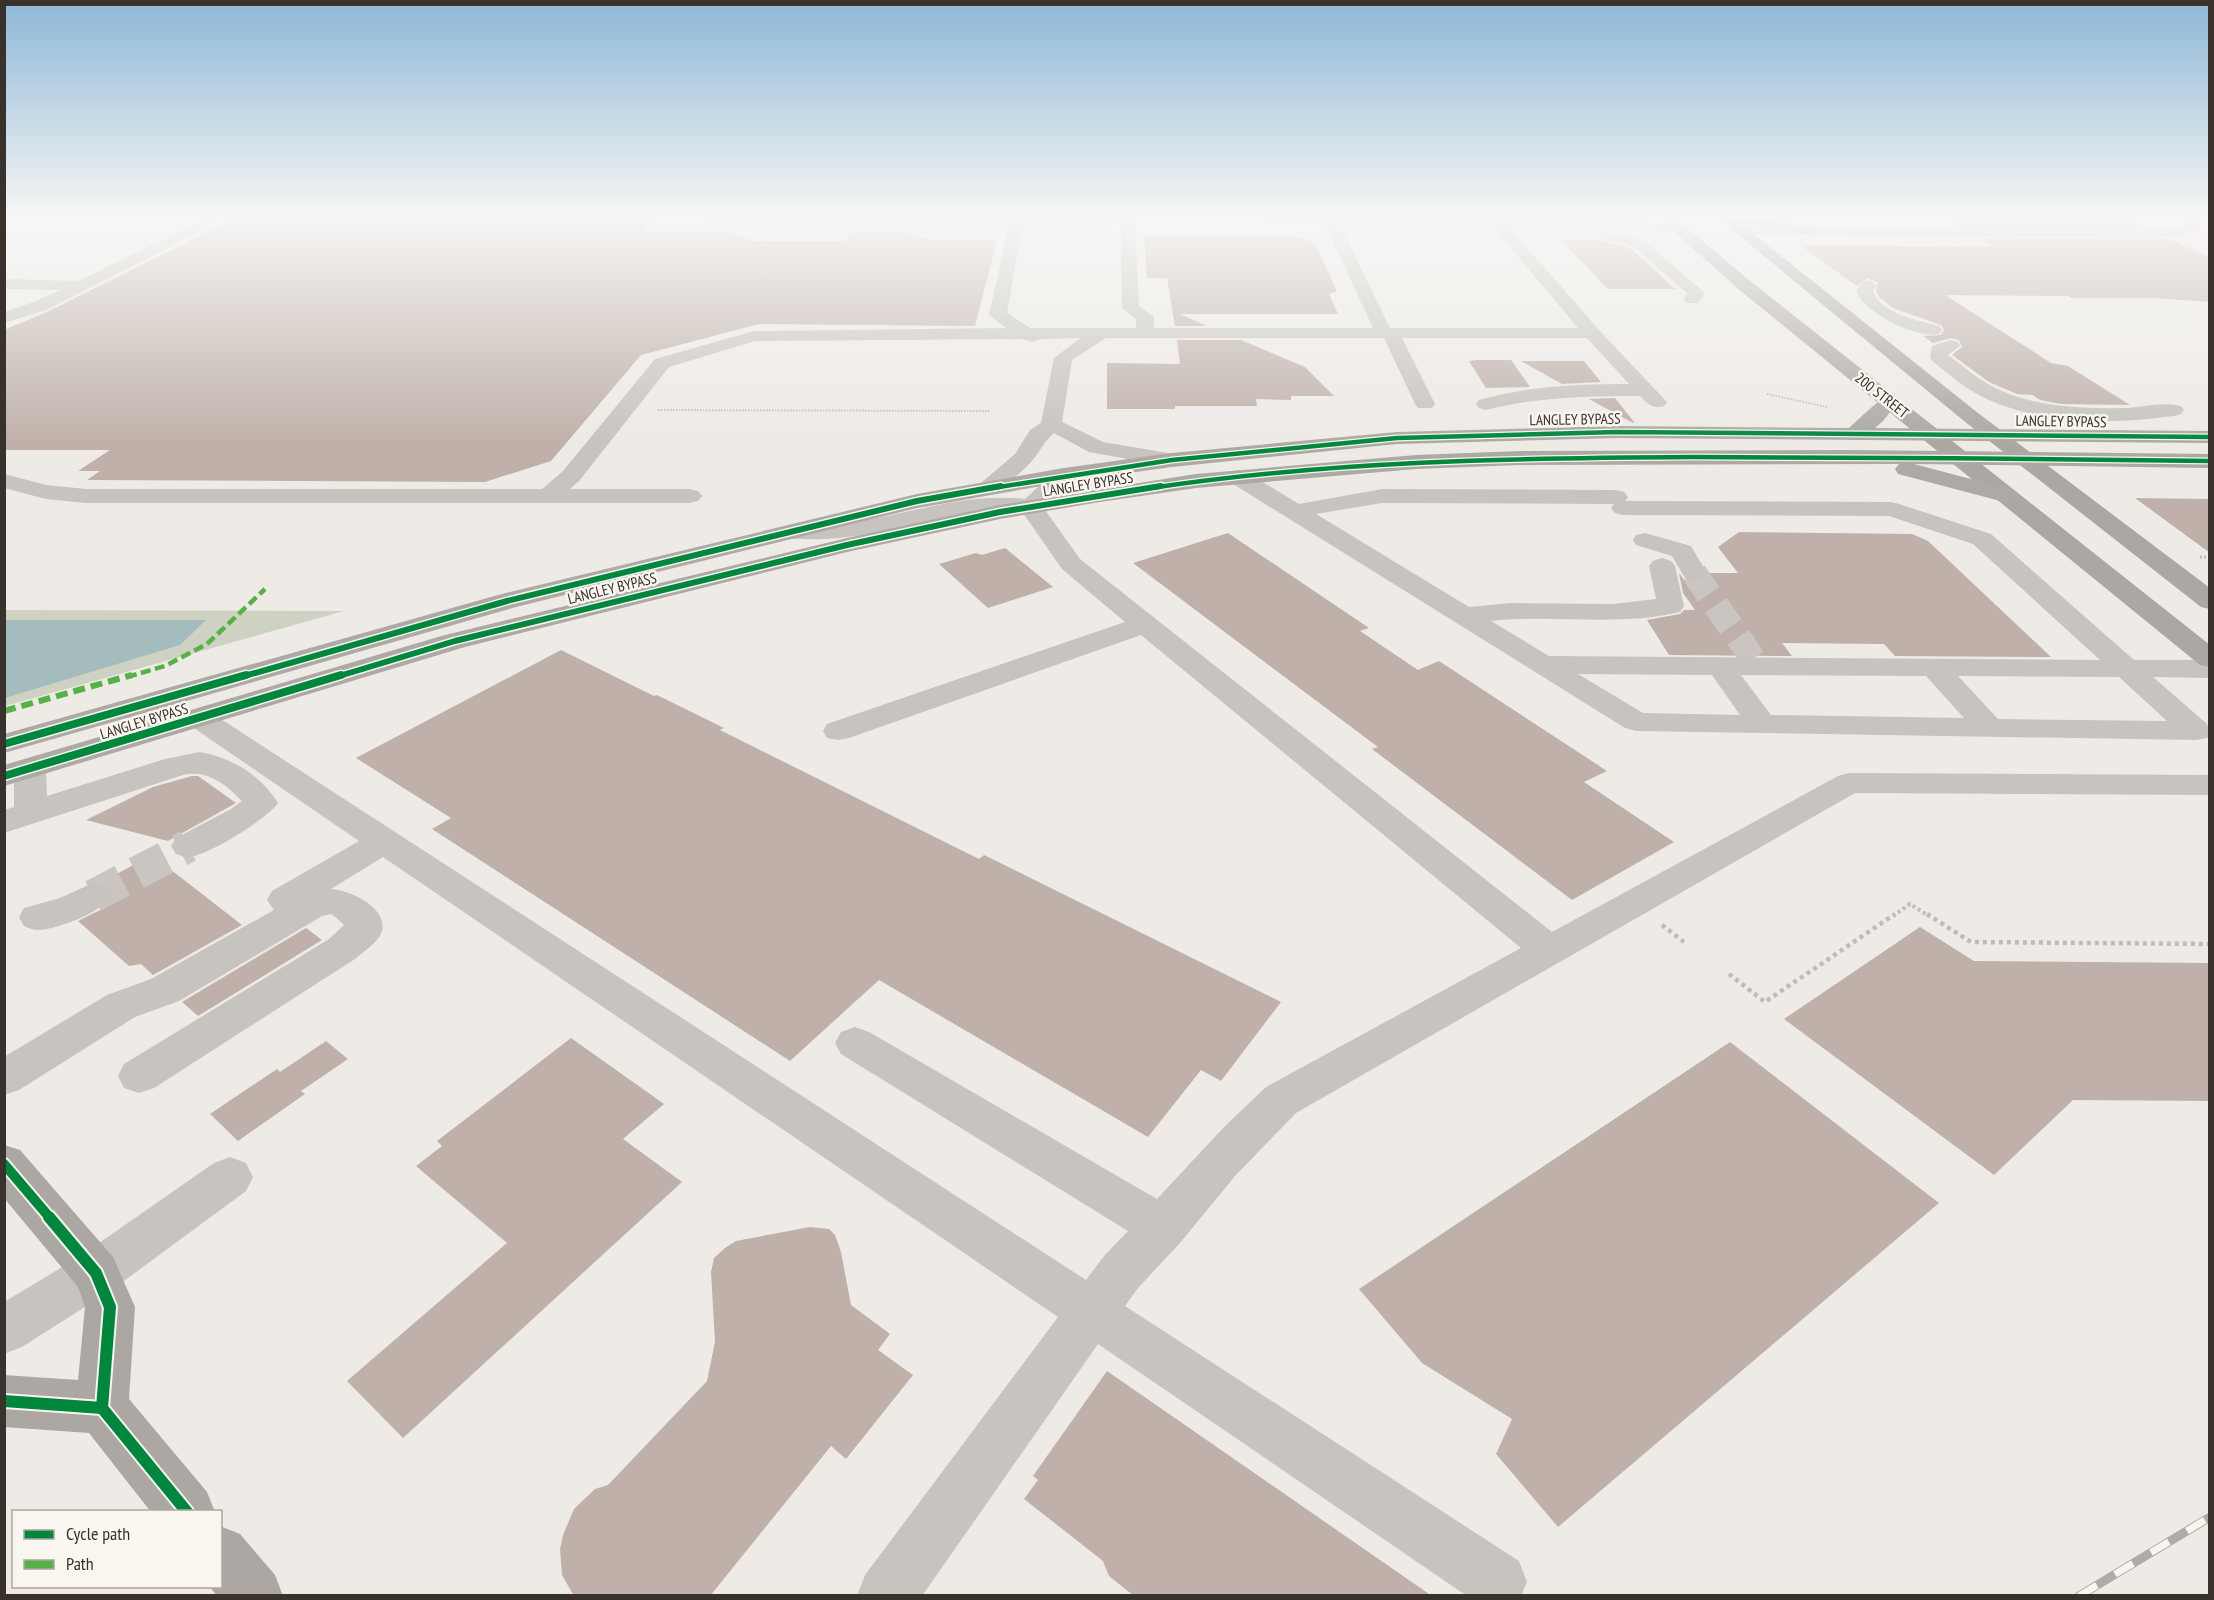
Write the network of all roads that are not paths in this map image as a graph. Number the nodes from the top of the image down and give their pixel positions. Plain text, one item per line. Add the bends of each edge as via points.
1 (65, 294) edge
2 (1002, 294) edge
3 (1131, 294) edge
4 (1367, 294) edge
5 (1558, 294) edge
6 (1696, 294) edge
7 (1765, 294) edge
8 (1805, 294) edge
9 (1818, 294) edge
10 (1864, 294) edge
11 (1692, 299) dead end
12 (1840, 311) junction
13 (4, 318) edge
14 (1933, 330) dead end
15 (1102, 333) junction
16 (1145, 333) junction
17 (1387, 333) junction
18 (1592, 333) junction
19 (1026, 334) junction
20 (1951, 346) dead end
21 (1063, 358) junction
22 (1889, 401) junction
23 (1425, 404) dead end
24 (1486, 404) dead end
25 (2174, 410) dead end
26 (1051, 425) junction
27 (1855, 433) junction
28 (1931, 434) junction
29 (1993, 434) junction
30 (2210, 437) edge
31 (1851, 457) junction
32 (1960, 458) junction
33 (2025, 459) junction
34 (1172, 460) junction
35 (2210, 460) edge
36 (1064, 475) junction
37 (1238, 477) junction
38 (4, 481) edge
39 (986, 488) junction
40 (548, 496) junction
41 (690, 496) dead end
42 (2008, 496) junction
43 (1031, 507) junction
44 (1295, 512) junction
45 (792, 532) junction
46 (1645, 540) dead end
47 (2210, 601) edge
48 (1464, 616) junction
49 (1145, 624) junction
50 (2210, 659) edge
51 (1541, 665) junction
52 (1720, 666) junction
53 (1934, 667) junction
54 (2126, 668) junction
55 (2210, 669) edge
56 (200, 718) junction
57 (1762, 724) junction
58 (1990, 728) junction
59 (838, 731) dead end
60 (4, 744) edge
61 (17, 772) edge
62 (2210, 785) edge
63 (18, 818) edge
64 (385, 842) junction
65 (188, 846) tunnel mouth
66 (93, 896) tunnel mouth
67 (37, 917) dead end
68 (1550, 950) junction
69 (121, 1006) junction
70 (855, 1043) dead end
71 (139, 1076) dead end
72 (4, 1078) edge
73 (4, 1164) edge
74 (230, 1177) dead end
75 (1163, 1228) junction
76 (96, 1273) junction
77 (1092, 1312) junction
78 (4, 1330) edge
79 (4, 1401) edge
80 (102, 1408) junction
81 (185, 1510) edge
82 (222, 1556) edge
83 (1498, 1582) dead end
84 (254, 1596) edge
85 (886, 1596) edge

1 - 13 street
2 - 19 street via 998,315
3 - 16 street via 1131,308 1145,317
4 - 17 street
5 - 18 street
6 - 11 street
7 - 22 main road, 200 STREET
8 - 12 main road
9 - 12 main road
10 - 14 street via 1891,316
12 - 29 main road
15 - 16 street
15 - 19 street
15 - 21 street
16 - 17 street
17 - 18 street
17 - 23 street
18 - 24 street via 1651,396 1579,390 1509,396
19 - 21 street
19 - 40 street via 754,336 662,363 571,476
20 - 25 street via 1939,350 1940,357 1994,395 2032,408
21 - 26 street
22 - 27 highway
22 - 28 main road, 200 STREET
26 - 34 street via 1097,447
26 - 39 street via 1038,435 1023,458
27 - 28 highway, LANGLEY BYPASS
27 - 34 highway, LANGLEY BYPASS via 1617,432 1397,438
28 - 29 highway, LANGLEY BYPASS
28 - 32 main road, 200 STREET
29 - 30 highway, LANGLEY BYPASS
29 - 33 main road
31 - 32 highway, LANGLEY BYPASS
31 - 37 highway, LANGLEY BYPASS via 1497,459
31 - 42 highway
32 - 33 highway, LANGLEY BYPASS
32 - 42 main road, 200 STREET
33 - 35 highway, LANGLEY BYPASS
33 - 47 main road
34 - 36 highway, LANGLEY BYPASS
36 - 39 highway, LANGLEY BYPASS
36 - 43 street
37 - 43 highway, LANGLEY BYPASS
37 - 44 street
38 - 40 street via 62,495
39 - 45 highway, LANGLEY BYPASS
40 - 41 street
42 - 50 main road, 200 STREET
43 - 45 street via 961,506 847,530
43 - 49 street via 1071,564
43 - 56 highway, LANGLEY BYPASS via 847,545 455,641
44 - 48 street
44 - 54 street via 1382,496 1891,509 1982,539
45 - 60 highway, LANGLEY BYPASS via 507,601
46 - 48 street via 1688,566 1671,606 1613,612 1511,611
48 - 51 street
49 - 59 street
49 - 68 street
51 - 52 street
51 - 57 street via 1636,722
52 - 53 street via 1764,663
52 - 57 street
53 - 54 street
53 - 58 street
54 - 55 street
54 - 58 street via 2196,731
56 - 61 highway, LANGLEY BYPASS
56 - 64 street
57 - 58 street
61 - 63 street
62 - 68 street via 1849,783
63 - 65 street via 198,762 213,765 256,793 261,803
64 - 69 street via 146,980
64 - 77 street
66 - 67 street via 71,908
68 - 75 street via 1281,1100 1247,1131
69 - 71 street via 165,990 310,906 327,900 342,901 363,921 363,932 342,949
69 - 72 street
70 - 75 street
73 - 76 main road
74 - 76 street
75 - 77 street via 1121,1272
76 - 78 street
76 - 80 main road via 110,1307
77 - 83 street
77 - 85 street
79 - 80 main road
80 - 81 main road
82 - 84 main road

